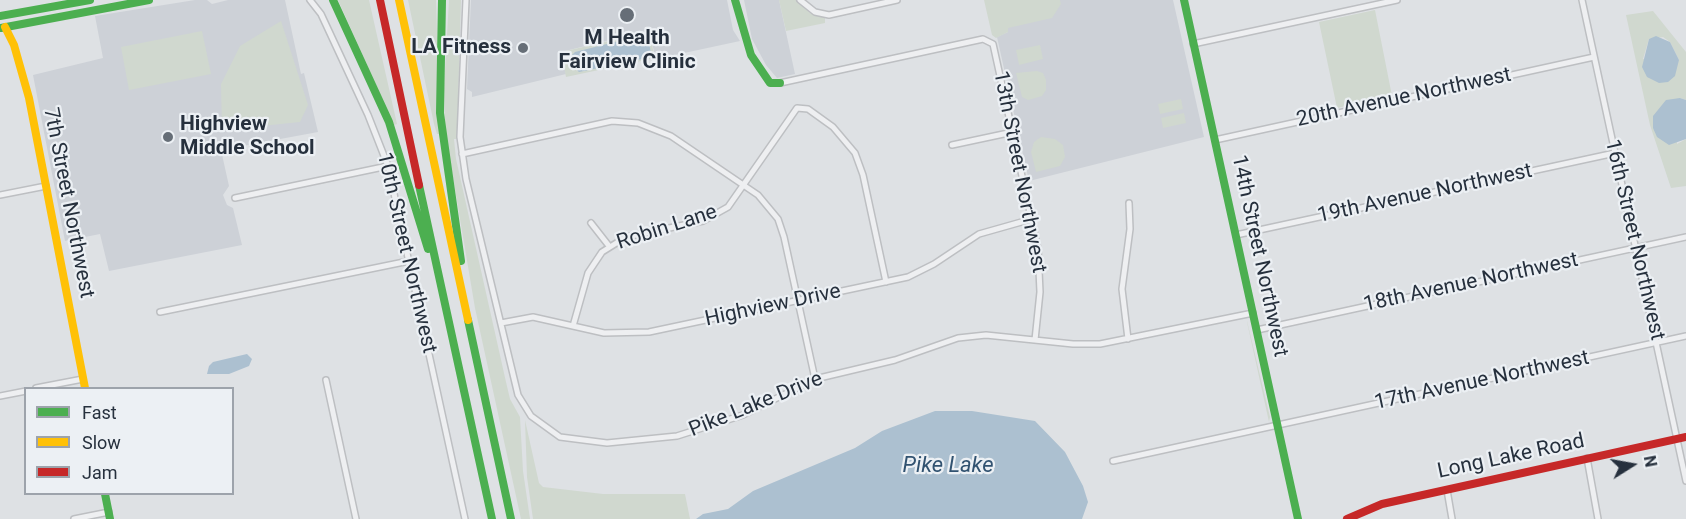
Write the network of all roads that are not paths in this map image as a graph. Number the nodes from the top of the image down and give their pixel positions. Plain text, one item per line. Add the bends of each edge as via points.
1 (90, 0) edge
2 (149, 0) edge
3 (310, 0) edge
4 (333, 0) edge
5 (380, 0) edge
6 (399, 0) edge
7 (442, 0) edge
8 (466, 0) edge
9 (735, 0) edge
10 (800, 0) edge
11 (897, 0) edge
12 (1184, 0) edge
13 (1397, 0) edge
14 (1582, 0) edge
15 (0, 16) edge
16 (3, 27) edge
17 (1193, 44) junction
18 (1594, 57) junction
19 (780, 83) joint
20 (1013, 132) junction
21 (1215, 140) junction
22 (952, 146) dead end
23 (1615, 153) junction
24 (462, 154) junction
25 (388, 166) junction
26 (46, 186) junction
27 (744, 186) junction
28 (0, 195) edge
29 (235, 198) dead end
30 (1129, 203) dead end
31 (1032, 219) junction
32 (591, 223) dead end
33 (1236, 235) junction
34 (1686, 237) edge
35 (609, 246) junction
36 (1636, 248) junction
37 (409, 261) junction
38 (435, 263) junction
39 (886, 282) junction
40 (462, 288) junction
41 (798, 301) junction
42 (160, 312) dead end
43 (1253, 313) junction
44 (501, 323) junction
45 (573, 326) junction
46 (1257, 330) junction
47 (1686, 336) edge
48 (1128, 339) junction
49 (1035, 340) junction
50 (1657, 343) junction
51 (83, 379) junction
52 (815, 379) junction
53 (326, 380) dead end
54 (41, 387) edge
55 (85, 387) edge
56 (24, 391) edge
57 (0, 396) edge
58 (1277, 426) junction
59 (1682, 438) edge
60 (1587, 458) junction
61 (1113, 461) dead end
62 (1686, 481) edge
63 (1447, 490) junction
64 (105, 495) edge
65 (110, 515) edge
66 (74, 519) edge
67 (356, 519) edge
68 (465, 519) edge
69 (492, 519) edge
70 (511, 519) edge
71 (1298, 519) edge
72 (1347, 519) edge
73 (1452, 519) edge
74 (1598, 519) edge

1 - 15 main road
2 - 16 main road
3 - 25 street, 10th Street Northwest via 321,14 368,114
4 - 38 main road via 389,122 423,237
5 - 38 main road
6 - 40 main road
7 - 40 main road via 440,113 460,243
8 - 24 street, Pike Lake Drive
9 - 19 main road via 753,59 770,83
10 - 11 street via 815,12 829,15
12 - 17 main road, 14th Street Northwest
13 - 17 street
14 - 18 street, 16th Street Northwest
15 - 16 street
16 - 26 main road, 7th Street Northwest via 17,54 29,98
17 - 21 main road, 14th Street Northwest
18 - 21 street, 20th Avenue Northwest
18 - 23 street, 16th Street Northwest
19 - 20 street, 13th Street Northwest via 983,39 995,47
20 - 22 street
20 - 31 street, 13th Street Northwest
21 - 33 main road, 14th Street Northwest
23 - 33 street, 19th Avenue Northwest
23 - 36 street, 16th Street Northwest
24 - 27 street via 624,121 660,130
24 - 44 street, Pike Lake Drive
25 - 29 street
25 - 37 street, 10th Street Northwest
26 - 28 street
26 - 51 main road, 7th Street Northwest
27 - 35 street, Robin Lane via 728,207 712,218 626,237
27 - 39 street, Robin Lane via 797,108 808,109 833,127 855,153
27 - 41 street via 767,203 778,219
30 - 48 street via 1129,246 1122,289
31 - 39 street, Highview Drive via 979,234 922,271
31 - 49 street, 13th Street Northwest via 1040,268
32 - 35 street
33 - 43 main road, 14th Street Northwest
34 - 36 street, 18th Avenue Northwest
35 - 45 street, Robin Lane via 588,273
36 - 46 street, 18th Avenue Northwest
36 - 50 street, 16th Street Northwest
37 - 42 street
37 - 68 street, 10th Street Northwest
38 - 69 main road
39 - 41 street, Highview Drive
40 - 70 main road
41 - 45 street, Highview Drive via 633,334
41 - 52 street
43 - 46 main road, 14th Street Northwest
43 - 48 street, Pike Lake Drive
44 - 45 street, Highview Drive via 533,317
44 - 52 street, Pike Lake Drive via 524,407 539,425 560,437 608,443 677,436 743,415
46 - 58 main road, 14th Street Northwest
47 - 50 street, 17th Avenue Northwest
48 - 49 street, Pike Lake Drive via 1087,345
49 - 52 street, Pike Lake Drive via 986,335 958,338 895,360
50 - 58 street, 17th Avenue Northwest
50 - 59 street, 16th Street Northwest
51 - 54 street
51 - 55 main road, 7th Street Northwest
53 - 67 street
56 - 57 street
58 - 61 street, 17th Avenue Northwest
58 - 71 main road, 14th Street Northwest
59 - 60 main road, Long Lake Road
59 - 62 street, 16th Street Northwest
60 - 63 main road, Long Lake Road
60 - 74 street
63 - 72 main road, Long Lake Road via 1374,506
63 - 73 street
64 - 65 main road
65 - 66 street

